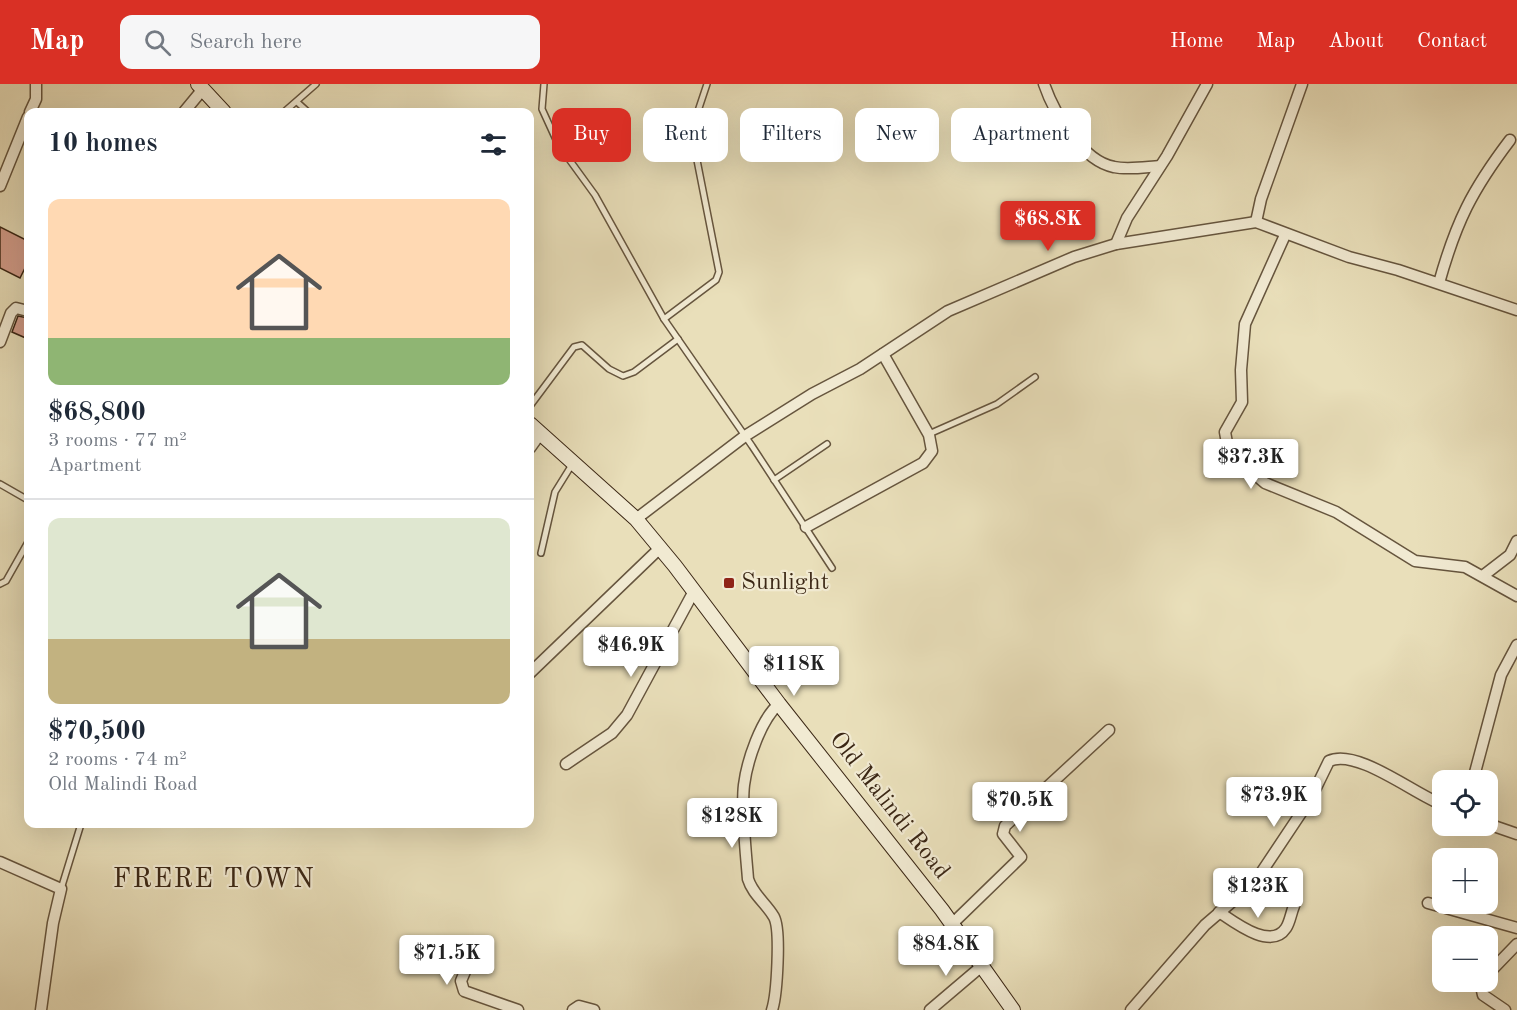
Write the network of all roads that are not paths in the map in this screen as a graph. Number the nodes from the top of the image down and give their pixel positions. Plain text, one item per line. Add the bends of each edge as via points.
1 (36, 84) edge
2 (316, 84) edge
3 (544, 84) edge
4 (707, 84) edge
5 (1044, 84) edge
6 (1207, 84) edge
7 (1302, 84) edge
8 (204, 86) edge
9 (297, 102) junction
10 (32, 108) edge
11 (187, 108) edge
12 (221, 108) edge
13 (289, 108) edge
14 (304, 108) edge
15 (24, 127) edge
16 (1510, 140) dead end
17 (1160, 166) junction
18 (0, 186) edge
19 (1256, 222) junction
20 (1285, 235) junction
21 (1116, 244) junction
22 (1439, 283) junction
23 (1517, 310) edge
24 (24, 311) edge
25 (664, 319) junction
26 (678, 339) junction
27 (0, 342) edge
28 (884, 354) junction
29 (1035, 376) dead end
30 (534, 401) edge
31 (535, 429) edge
32 (745, 435) junction
33 (929, 435) junction
34 (827, 444) dead end
35 (574, 462) junction
36 (774, 480) junction
37 (0, 484) edge
38 (24, 498) edge
39 (636, 519) junction
40 (806, 527) junction
41 (1517, 541) edge
42 (660, 548) junction
43 (24, 549) edge
44 (541, 553) dead end
45 (832, 568) dead end
46 (1484, 575) junction
47 (0, 584) edge
48 (694, 591) junction
49 (1517, 596) edge
50 (1517, 645) edge
51 (534, 669) edge
52 (779, 704) junction
53 (1109, 730) dead end
54 (566, 764) dead end
55 (1476, 770) edge
56 (1432, 800) edge
57 (1498, 827) edge
58 (80, 828) edge
59 (1517, 834) edge
60 (2, 863) edge
61 (0, 875) edge
62 (61, 889) junction
63 (1428, 903) dead end
64 (1294, 906) dead end
65 (1218, 912) junction
66 (952, 924) junction
67 (1517, 928) edge
68 (1517, 944) edge
69 (474, 950) dead end
70 (1498, 964) edge
71 (982, 965) junction
72 (1482, 992) edge
73 (42, 1010) edge
74 (518, 1010) edge
75 (573, 1010) edge
76 (594, 1010) edge
77 (772, 1010) edge
78 (930, 1010) edge
79 (1013, 1010) edge
80 (1131, 1010) edge
81 (1505, 1010) edge

1 - 10 street
2 - 9 lane
3 - 25 lane via 542,109 558,144 595,195
4 - 25 lane via 697,114 695,150 719,272 716,280
5 - 17 street via 1065,125 1079,146 1090,154 1114,168
6 - 17 street
7 - 19 street
8 - 11 street
8 - 12 main road
9 - 13 lane
9 - 14 lane
15 - 18 street
16 - 22 street via 1465,208
17 - 21 street via 1127,218
19 - 20 street
19 - 21 street
20 - 22 street
20 - 46 street via 1247,318 1242,402 1225,439 1246,467 1265,483 1336,512 1415,561 1433,565 1452,563
21 - 28 street via 1074,257 962,304
22 - 23 street
24 - 27 street via 15,308 11,313
25 - 26 lane
26 - 30 lane via 623,376 582,345 574,347
26 - 32 lane
28 - 32 street
28 - 33 street
29 - 33 lane via 997,404
31 - 35 main road, Old Malindi Road
32 - 36 lane
32 - 39 street
33 - 40 street via 932,451 923,463
34 - 36 lane
35 - 39 main road, Old Malindi Road
35 - 44 lane via 555,492
36 - 40 lane
37 - 38 lane
39 - 42 main road, Old Malindi Road
40 - 45 lane
41 - 46 street via 1510,555
42 - 48 main road, Old Malindi Road
42 - 51 street
43 - 47 lane via 6,581
46 - 49 street
48 - 52 main road, Old Malindi Road
48 - 54 street via 627,715 612,733
50 - 55 street via 1501,675
52 - 66 main road, Old Malindi Road
52 - 77 street via 764,722 744,787 748,879 776,923 776,996
53 - 66 street via 1005,826 1003,834 1021,857
56 - 65 street via 1366,764 1346,758 1329,761 1311,798 1264,870 1245,892
57 - 59 street
58 - 62 lane
60 - 61 street
60 - 62 street
62 - 73 street
63 - 67 street
64 - 65 street via 1285,929 1267,937
65 - 80 street
66 - 71 main road, Old Malindi Road
68 - 70 street
69 - 74 street via 461,987
71 - 78 street
71 - 79 main road, Old Malindi Road
72 - 81 street
75 - 76 street via 579,1006

